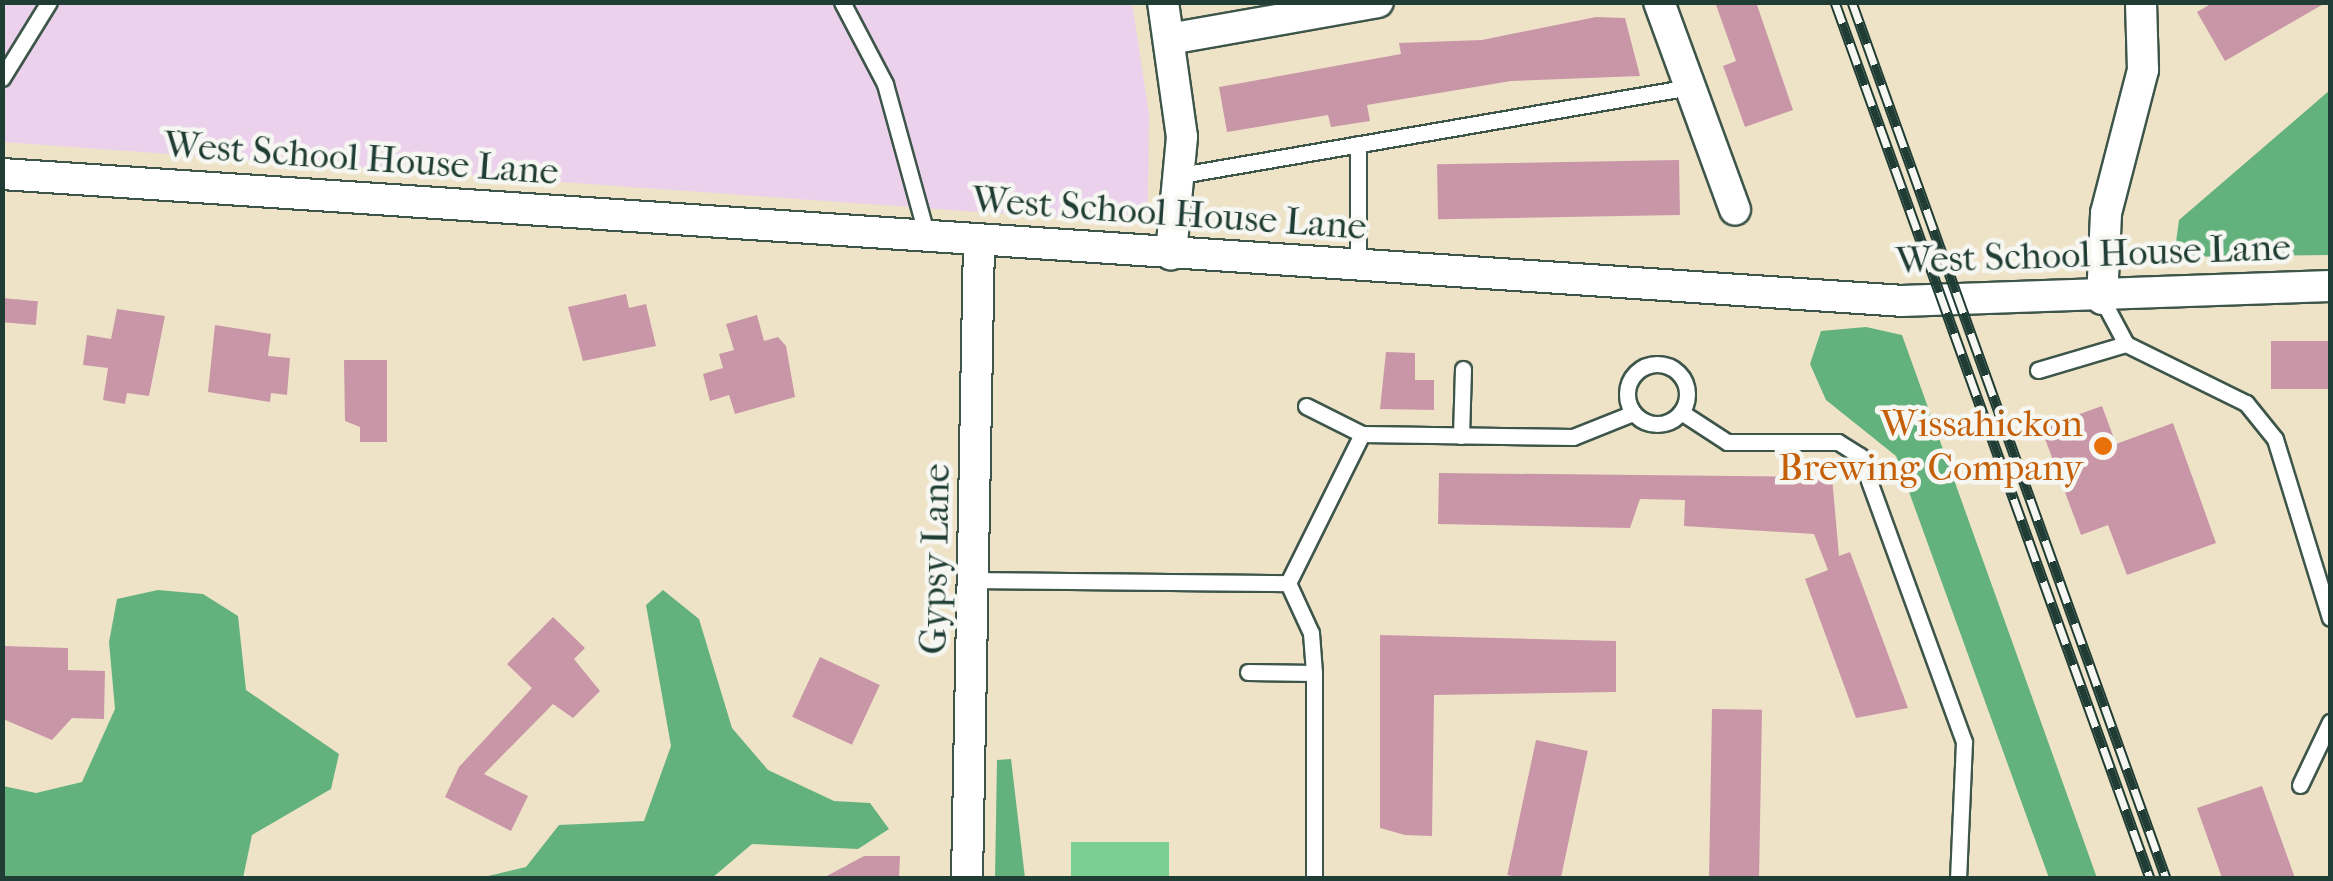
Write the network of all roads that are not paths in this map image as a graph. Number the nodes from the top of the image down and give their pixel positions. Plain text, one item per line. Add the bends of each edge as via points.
1 (48, 2) edge
2 (842, 2) edge
3 (1163, 2) edge
4 (1378, 2) edge
5 (1659, 2) edge
6 (2141, 2) edge
7 (1170, 39) junction
8 (3, 75) edge
9 (1690, 87) junction
10 (1358, 144) junction
11 (2, 174) edge
12 (1181, 175) junction
13 (1735, 210) dead end
14 (927, 237) junction
15 (980, 240) junction
16 (1171, 254) junction
17 (1358, 266) junction
18 (2330, 286) edge
19 (2102, 299) junction
20 (2126, 344) junction
21 (1462, 368) dead end
22 (2038, 370) dead end
23 (1306, 406) dead end
24 (1681, 412) junction
25 (1633, 413) junction
26 (1362, 434) junction
27 (1461, 436) junction
28 (976, 580) junction
29 (1288, 583) junction
30 (2330, 618) edge
31 (1248, 672) dead end
32 (1314, 673) junction
33 (2330, 722) edge
34 (2300, 786) dead end
35 (967, 878) edge
36 (1314, 878) edge
37 (1958, 878) edge

1 - 8 lane
2 - 14 lane via 885,84
3 - 7 street
4 - 7 street
5 - 9 street
6 - 19 street via 2143,70 2106,212
7 - 12 street
9 - 10 lane
9 - 13 street
10 - 12 lane
10 - 17 lane
11 - 14 street, West School House Lane
12 - 16 street
14 - 15 street, West School House Lane
15 - 16 street, West School House Lane
15 - 28 street, Gypsy Lane
16 - 17 street, West School House Lane
17 - 19 street, West School House Lane via 1902,301
18 - 19 street, West School House Lane
19 - 20 lane
20 - 22 lane
20 - 30 lane via 2246,404 2276,439
21 - 27 lane
23 - 26 lane
24 - 25 lane via 1655,424
24 - 25 lane via 1684,382 1658,363 1630,380
24 - 37 lane via 1727,442 1838,442 1860,456 1964,742
25 - 27 lane via 1573,437
26 - 27 lane
26 - 29 lane
28 - 29 lane
28 - 35 street, Gypsy Lane
29 - 32 lane via 1311,632
31 - 32 lane
32 - 36 lane
33 - 34 lane

